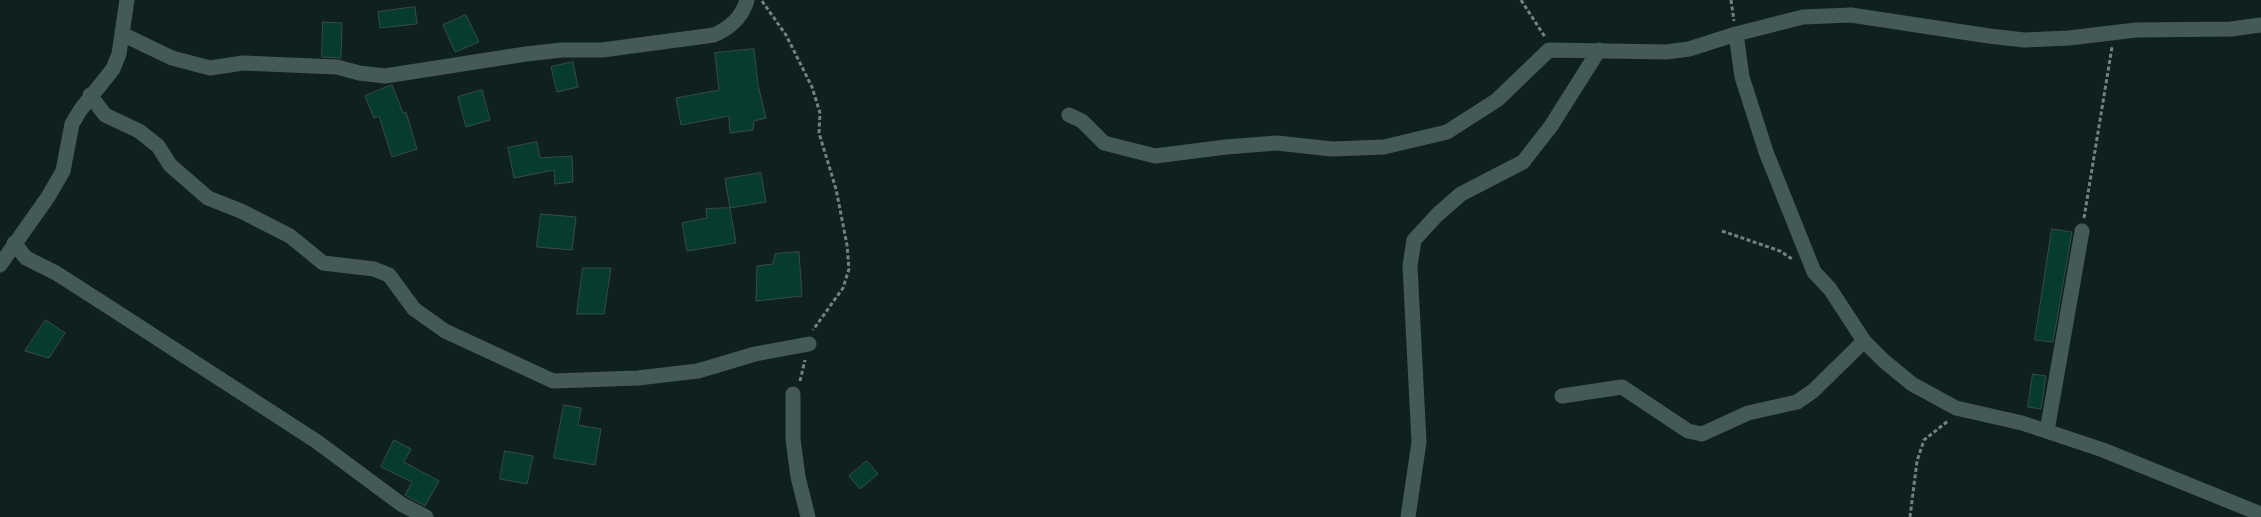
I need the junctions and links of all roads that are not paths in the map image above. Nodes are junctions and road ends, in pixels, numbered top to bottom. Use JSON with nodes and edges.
{"nodes":[{"id":1,"x":127,"y":0,"type":"edge"},
{"id":2,"x":747,"y":0,"type":"edge"},
{"id":3,"x":2261,"y":25,"type":"edge"},
{"id":4,"x":122,"y":34,"type":"junction"},
{"id":5,"x":1736,"y":34,"type":"junction"},
{"id":6,"x":1599,"y":50,"type":"junction"},
{"id":7,"x":90,"y":96,"type":"junction"},
{"id":8,"x":1069,"y":115,"type":"dead end"},
{"id":9,"x":2082,"y":231,"type":"road end"},
{"id":10,"x":14,"y":243,"type":"junction"},
{"id":11,"x":0,"y":265,"type":"edge"},
{"id":12,"x":1864,"y":341,"type":"junction"},
{"id":13,"x":809,"y":344,"type":"road end"},
{"id":14,"x":793,"y":394,"type":"road end"},
{"id":15,"x":1562,"y":396,"type":"dead end"},
{"id":16,"x":2047,"y":431,"type":"junction"},
{"id":17,"x":2261,"y":514,"type":"edge"},
{"id":18,"x":426,"y":517,"type":"edge"},
{"id":19,"x":808,"y":517,"type":"edge"},
{"id":20,"x":1408,"y":517,"type":"edge"}],
"edges":[{"from":1,"to":4,"type":"street"},
{"from":2,"to":4,"type":"street"},
{"from":3,"to":5,"type":"street"},
{"from":4,"to":7,"type":"street"},
{"from":5,"to":6,"type":"street"},
{"from":5,"to":12,"type":"street"},
{"from":6,"to":8,"type":"street"},
{"from":6,"to":20,"type":"street"},
{"from":7,"to":10,"type":"street"},
{"from":7,"to":13,"type":"street"},
{"from":9,"to":16,"type":"street"},
{"from":10,"to":11,"type":"street"},
{"from":10,"to":18,"type":"street"},
{"from":12,"to":15,"type":"street"},
{"from":12,"to":16,"type":"street"},
{"from":14,"to":19,"type":"street"},
{"from":16,"to":17,"type":"street"}]}
